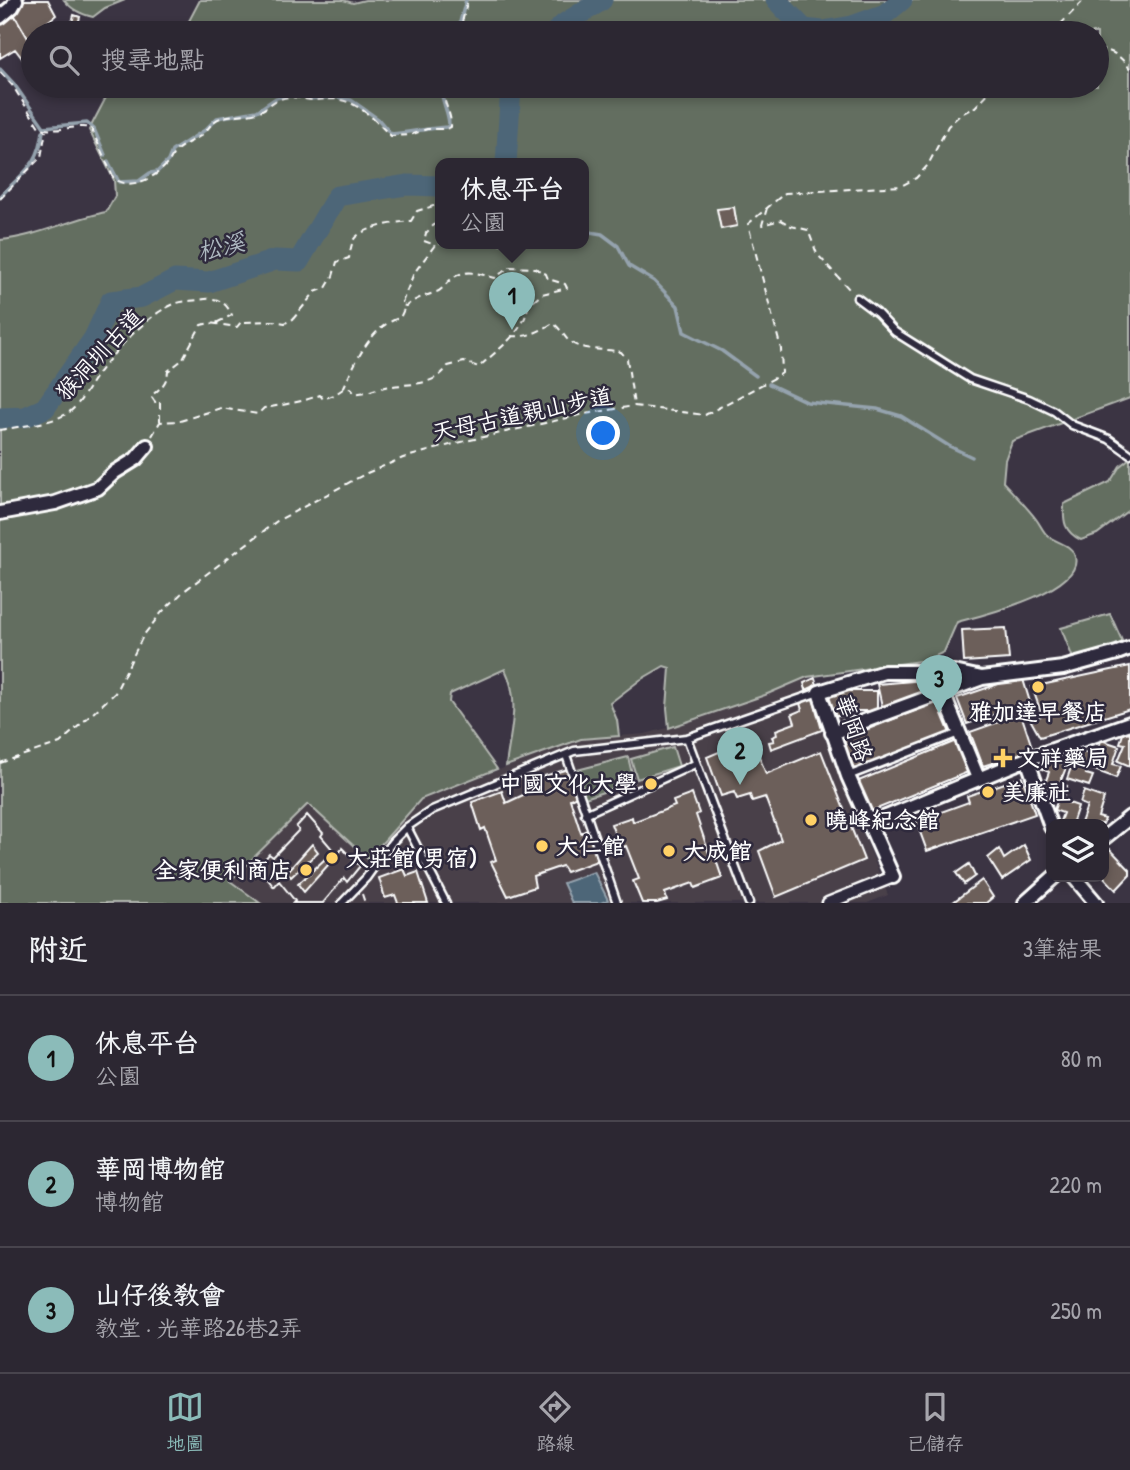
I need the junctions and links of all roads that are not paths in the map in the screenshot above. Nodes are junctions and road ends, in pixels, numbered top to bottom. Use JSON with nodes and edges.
{"nodes":[{"id":1,"x":16,"y":0,"type":"edge"},
{"id":2,"x":0,"y":17,"type":"edge"},
{"id":3,"x":857,"y":298,"type":"road end"},
{"id":4,"x":147,"y":446,"type":"road end"},
{"id":5,"x":1130,"y":454,"type":"edge"},
{"id":6,"x":0,"y":513,"type":"edge"},
{"id":7,"x":1130,"y":648,"type":"edge"},
{"id":8,"x":982,"y":678,"type":"junction"},
{"id":9,"x":819,"y":692,"type":"junction"},
{"id":10,"x":943,"y":693,"type":"junction"},
{"id":11,"x":1130,"y":723,"type":"edge"},
{"id":12,"x":832,"y":733,"type":"junction"},
{"id":13,"x":958,"y":733,"type":"junction"},
{"id":14,"x":687,"y":738,"type":"junction"},
{"id":15,"x":566,"y":755,"type":"junction"},
{"id":16,"x":1027,"y":759,"type":"junction"},
{"id":17,"x":695,"y":764,"type":"junction"},
{"id":18,"x":848,"y":776,"type":"junction"},
{"id":19,"x":978,"y":778,"type":"junction"},
{"id":20,"x":585,"y":814,"type":"junction"},
{"id":21,"x":1130,"y":817,"type":"edge"},
{"id":22,"x":1048,"y":819,"type":"edge"},
{"id":23,"x":869,"y":824,"type":"junction"},
{"id":24,"x":407,"y":827,"type":"junction"},
{"id":25,"x":1109,"y":834,"type":"edge"},
{"id":26,"x":893,"y":877,"type":"joint"},
{"id":27,"x":1049,"y":882,"type":"edge"},
{"id":28,"x":1078,"y":882,"type":"edge"},
{"id":29,"x":342,"y":903,"type":"edge"},
{"id":30,"x":446,"y":903,"type":"edge"},
{"id":31,"x":617,"y":903,"type":"edge"},
{"id":32,"x":749,"y":903,"type":"edge"},
{"id":33,"x":828,"y":903,"type":"edge"},
{"id":34,"x":1026,"y":903,"type":"edge"},
{"id":35,"x":1096,"y":903,"type":"edge"}],
"edges":[{"from":1,"to":2,"type":"street"},
{"from":3,"to":5,"type":"lane"},
{"from":4,"to":6,"type":"street"},
{"from":7,"to":8,"type":"street","name":"華岡路"},
{"from":8,"to":9,"type":"street","name":"華岡路"},
{"from":8,"to":10,"type":"street"},
{"from":9,"to":12,"type":"street","name":"華岡路"},
{"from":9,"to":14,"type":"lane"},
{"from":10,"to":12,"type":"street"},
{"from":10,"to":13,"type":"street"},
{"from":11,"to":16,"type":"street"},
{"from":12,"to":18,"type":"street","name":"華岡路"},
{"from":13,"to":18,"type":"lane"},
{"from":13,"to":19,"type":"street"},
{"from":14,"to":15,"type":"lane"},
{"from":14,"to":17,"type":"lane"},
{"from":15,"to":20,"type":"lane"},
{"from":15,"to":24,"type":"lane"},
{"from":16,"to":19,"type":"street"},
{"from":16,"to":22,"type":"street"},
{"from":17,"to":20,"type":"lane"},
{"from":17,"to":32,"type":"lane"},
{"from":18,"to":23,"type":"street","name":"華岡路"},
{"from":19,"to":23,"type":"street"},
{"from":20,"to":31,"type":"lane"},
{"from":21,"to":25,"type":"street"},
{"from":23,"to":26,"type":"street","name":"華岡路"},
{"from":24,"to":29,"type":"lane"},
{"from":24,"to":30,"type":"lane"},
{"from":26,"to":33,"type":"street"},
{"from":27,"to":34,"type":"street"},
{"from":28,"to":35,"type":"street"}]}
